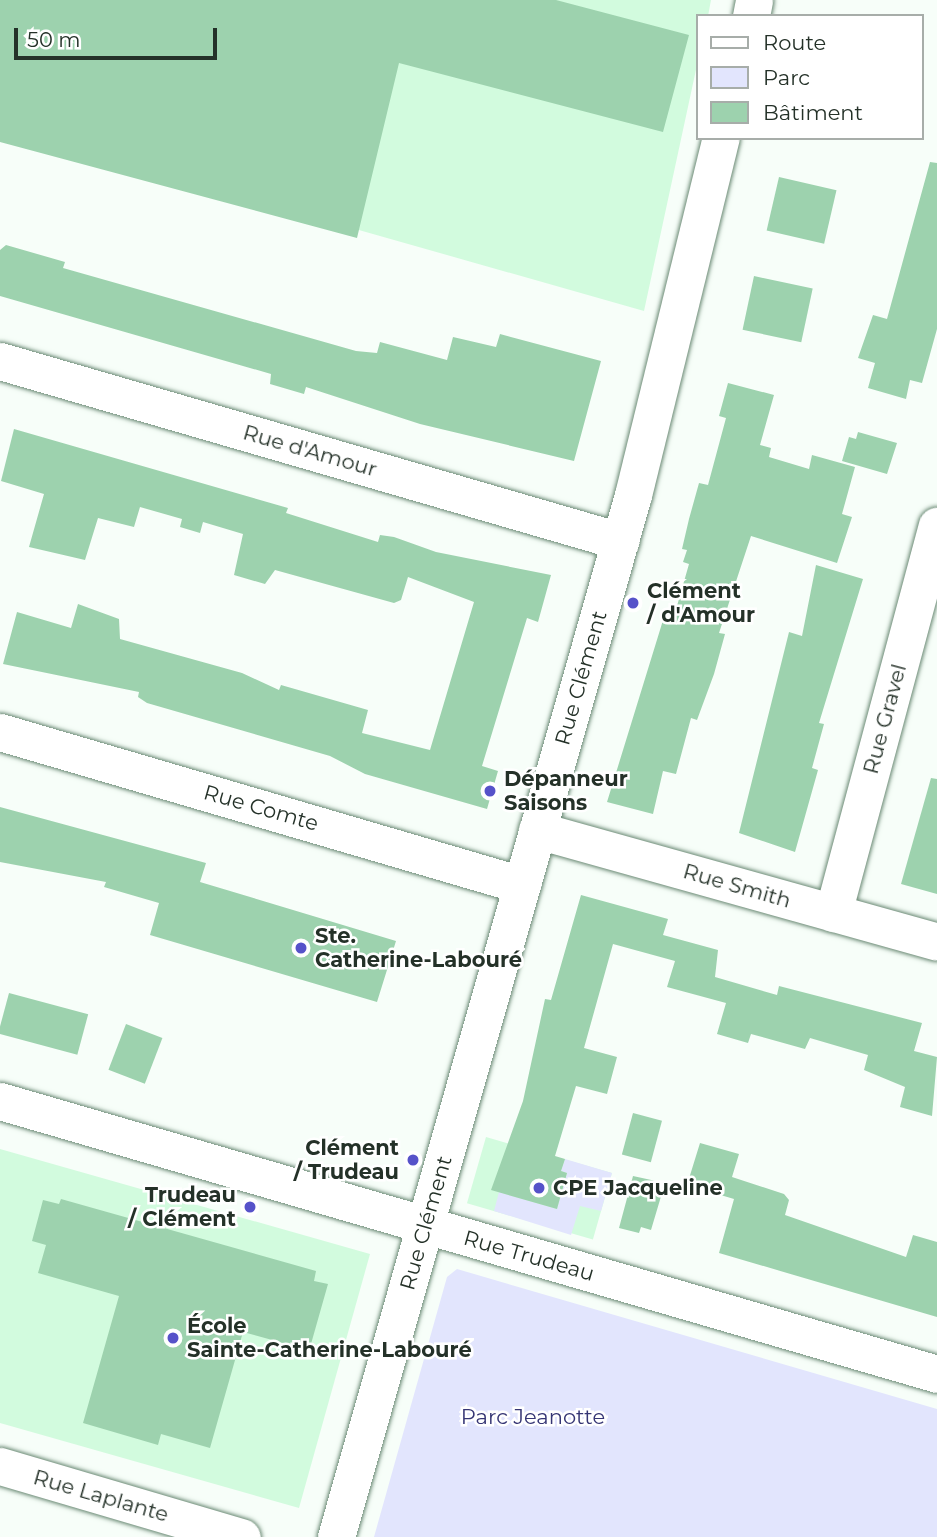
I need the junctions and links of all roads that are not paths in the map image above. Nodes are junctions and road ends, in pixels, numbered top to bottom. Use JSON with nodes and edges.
{"nodes":[{"id":1,"x":720,"y":140,"type":"edge"},
{"id":2,"x":0,"y":361,"type":"edge"},
{"id":3,"x":937,"y":526,"type":"edge"},
{"id":4,"x":620,"y":541,"type":"junction"},
{"id":5,"x":0,"y":732,"type":"edge"},
{"id":6,"x":537,"y":830,"type":"junction"},
{"id":7,"x":522,"y":885,"type":"junction"},
{"id":8,"x":833,"y":913,"type":"junction"},
{"id":9,"x":937,"y":942,"type":"edge"},
{"id":10,"x":0,"y":1101,"type":"edge"},
{"id":11,"x":425,"y":1225,"type":"junction"},
{"id":12,"x":937,"y":1374,"type":"edge"},
{"id":13,"x":0,"y":1466,"type":"edge"},
{"id":14,"x":242,"y":1537,"type":"edge"},
{"id":15,"x":336,"y":1537,"type":"edge"}],
"edges":[{"from":1,"to":4,"type":"street","name":"Rue Clément"},
{"from":2,"to":4,"type":"street","name":"Rue d'Amour"},
{"from":3,"to":8,"type":"street","name":"Rue Gravel"},
{"from":4,"to":6,"type":"street","name":"Rue Clément"},
{"from":5,"to":7,"type":"street","name":"Rue Comte"},
{"from":6,"to":7,"type":"street","name":"Rue Clément"},
{"from":6,"to":8,"type":"street","name":"Rue Smith"},
{"from":7,"to":11,"type":"street","name":"Rue Clément"},
{"from":8,"to":9,"type":"street","name":"Rue Smith"},
{"from":10,"to":11,"type":"street","name":"Rue Trudeau"},
{"from":11,"to":12,"type":"street","name":"Rue Trudeau"},
{"from":11,"to":15,"type":"street","name":"Rue Clément"},
{"from":13,"to":14,"type":"street","name":"Rue Laplante"}]}
